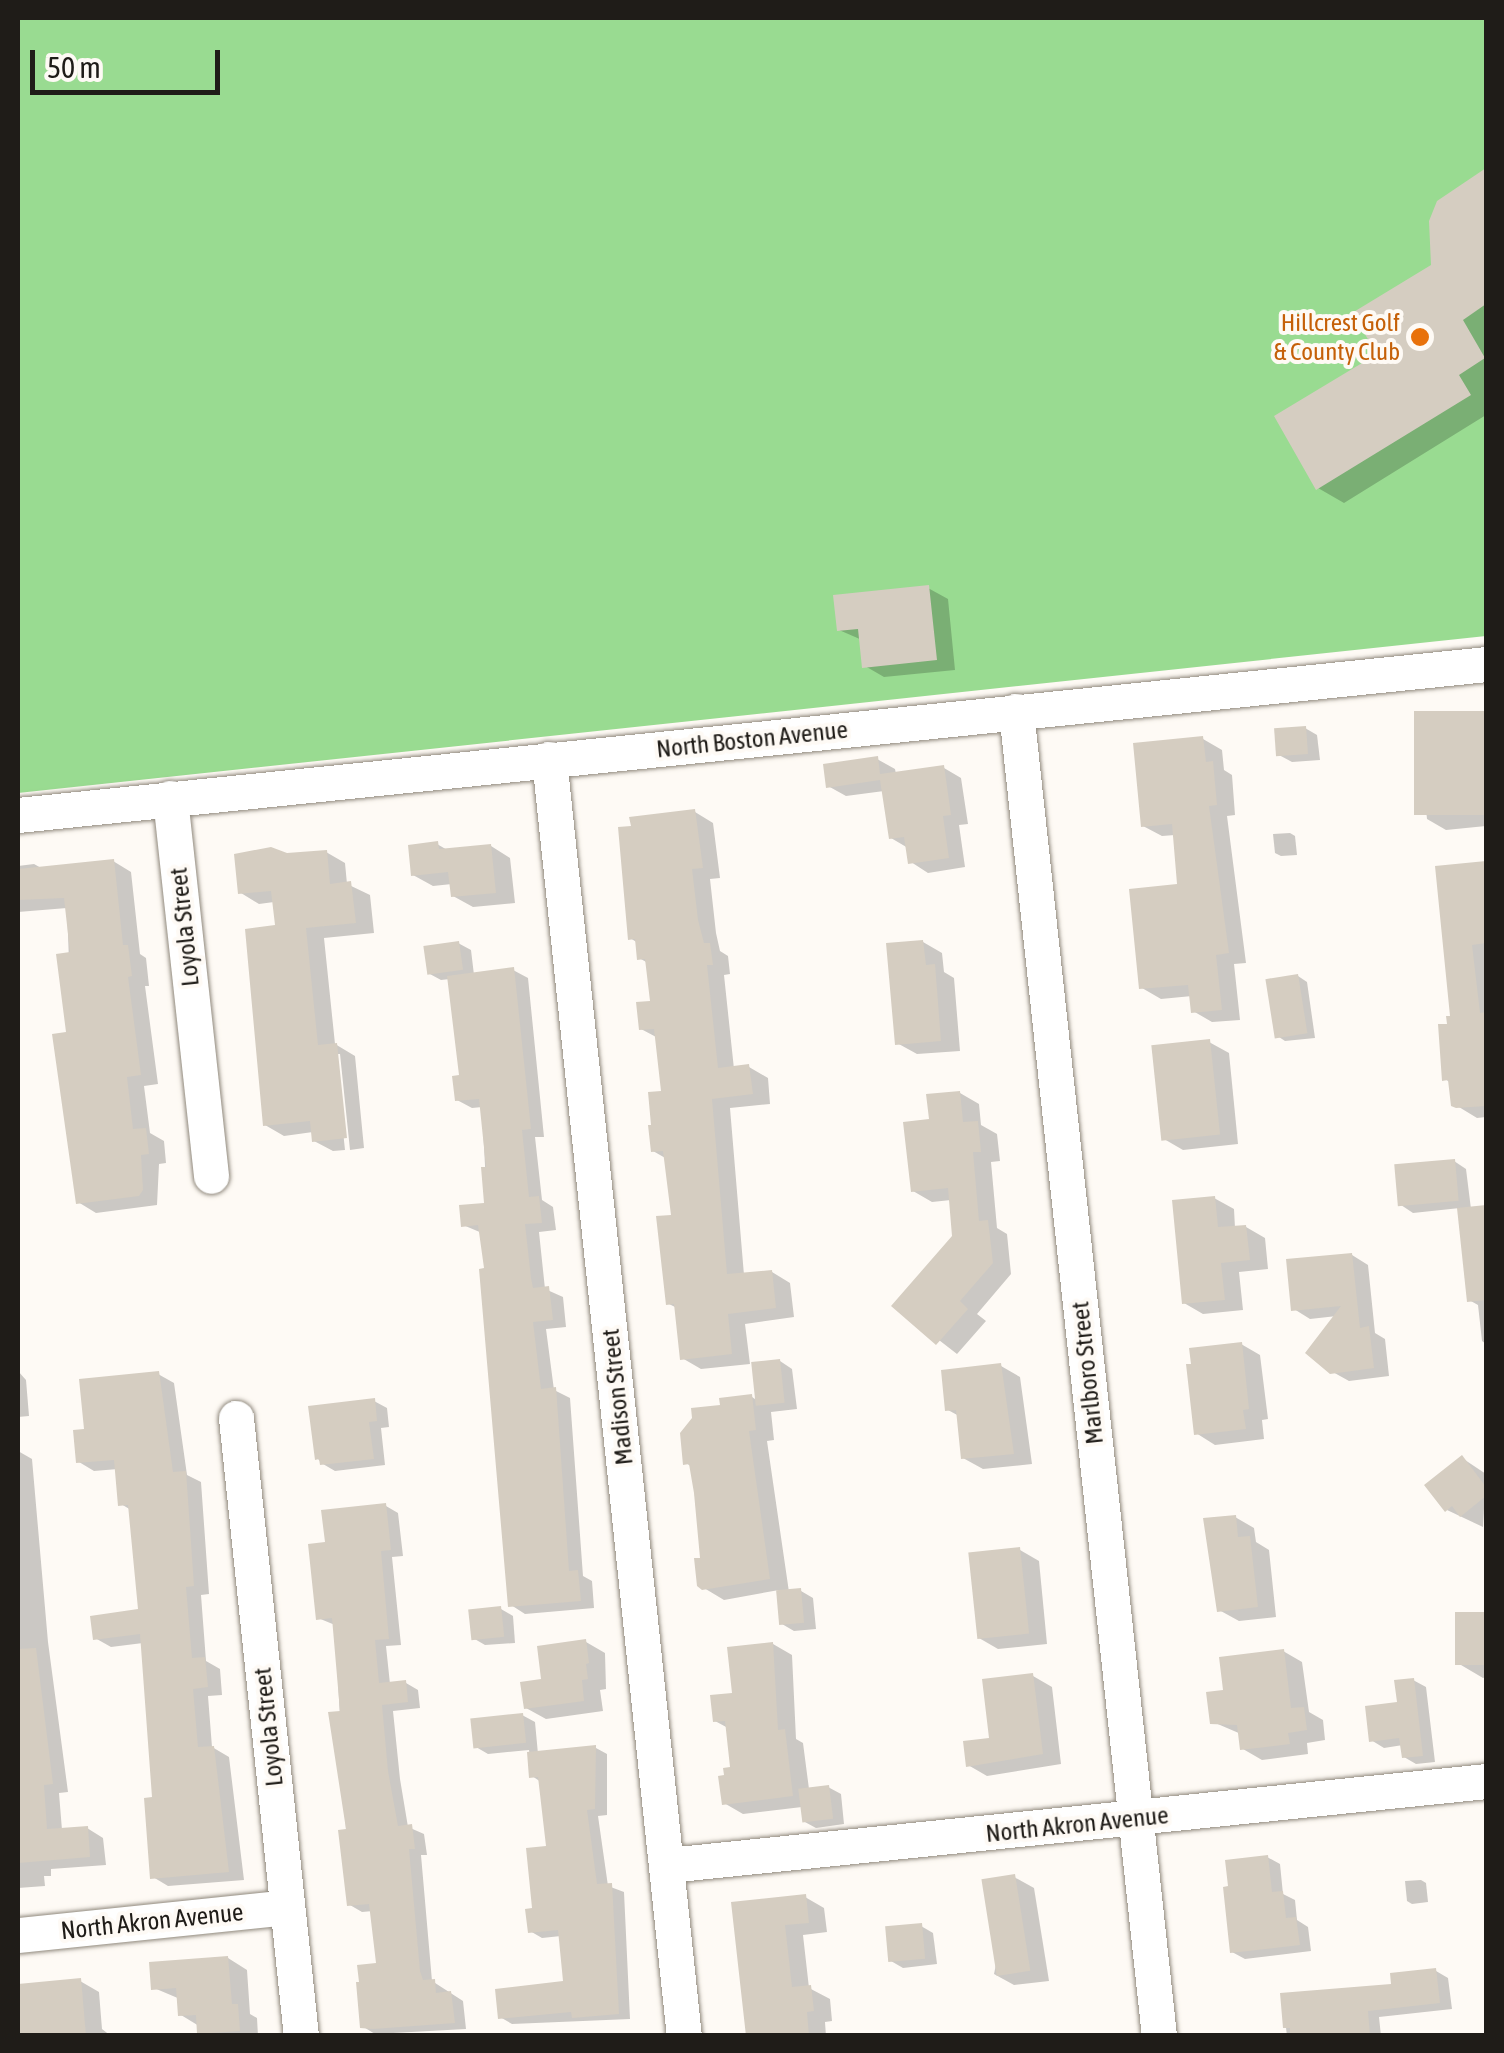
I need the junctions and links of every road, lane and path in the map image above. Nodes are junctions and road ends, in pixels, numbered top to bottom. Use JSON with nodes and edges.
{"nodes":[{"id":1,"x":1486,"y":664,"type":"edge"},
{"id":2,"x":1016,"y":711,"type":"junction"},
{"id":3,"x":548,"y":759,"type":"junction"},
{"id":4,"x":170,"y":798,"type":"junction"},
{"id":5,"x":18,"y":814,"type":"edge"},
{"id":6,"x":211,"y":1176,"type":"dead end"},
{"id":7,"x":236,"y":1418,"type":"dead end"},
{"id":8,"x":1486,"y":1781,"type":"edge"},
{"id":9,"x":1134,"y":1818,"type":"junction"},
{"id":10,"x":668,"y":1865,"type":"junction"},
{"id":11,"x":287,"y":1908,"type":"junction"},
{"id":12,"x":18,"y":1935,"type":"edge"},
{"id":13,"x":301,"y":2036,"type":"edge"},
{"id":14,"x":684,"y":2036,"type":"edge"},
{"id":15,"x":1159,"y":2036,"type":"edge"}],
"edges":[{"from":1,"to":2,"type":"street","name":"North Boston Avenue"},
{"from":2,"to":3,"type":"street","name":"North Boston Avenue"},
{"from":2,"to":9,"type":"street","name":"Marlboro Street"},
{"from":3,"to":4,"type":"street","name":"North Boston Avenue"},
{"from":3,"to":10,"type":"street","name":"Madison Street"},
{"from":4,"to":5,"type":"street","name":"North Boston Avenue"},
{"from":4,"to":6,"type":"street","name":"Loyola Street"},
{"from":7,"to":11,"type":"street","name":"Loyola Street"},
{"from":8,"to":9,"type":"street","name":"North Akron Avenue"},
{"from":9,"to":10,"type":"street","name":"North Akron Avenue"},
{"from":9,"to":15,"type":"street","name":"Marlboro Street"},
{"from":10,"to":14,"type":"street","name":"Madison Street"},
{"from":11,"to":12,"type":"street","name":"North Akron Avenue"},
{"from":11,"to":13,"type":"street","name":"Loyola Street"}]}
